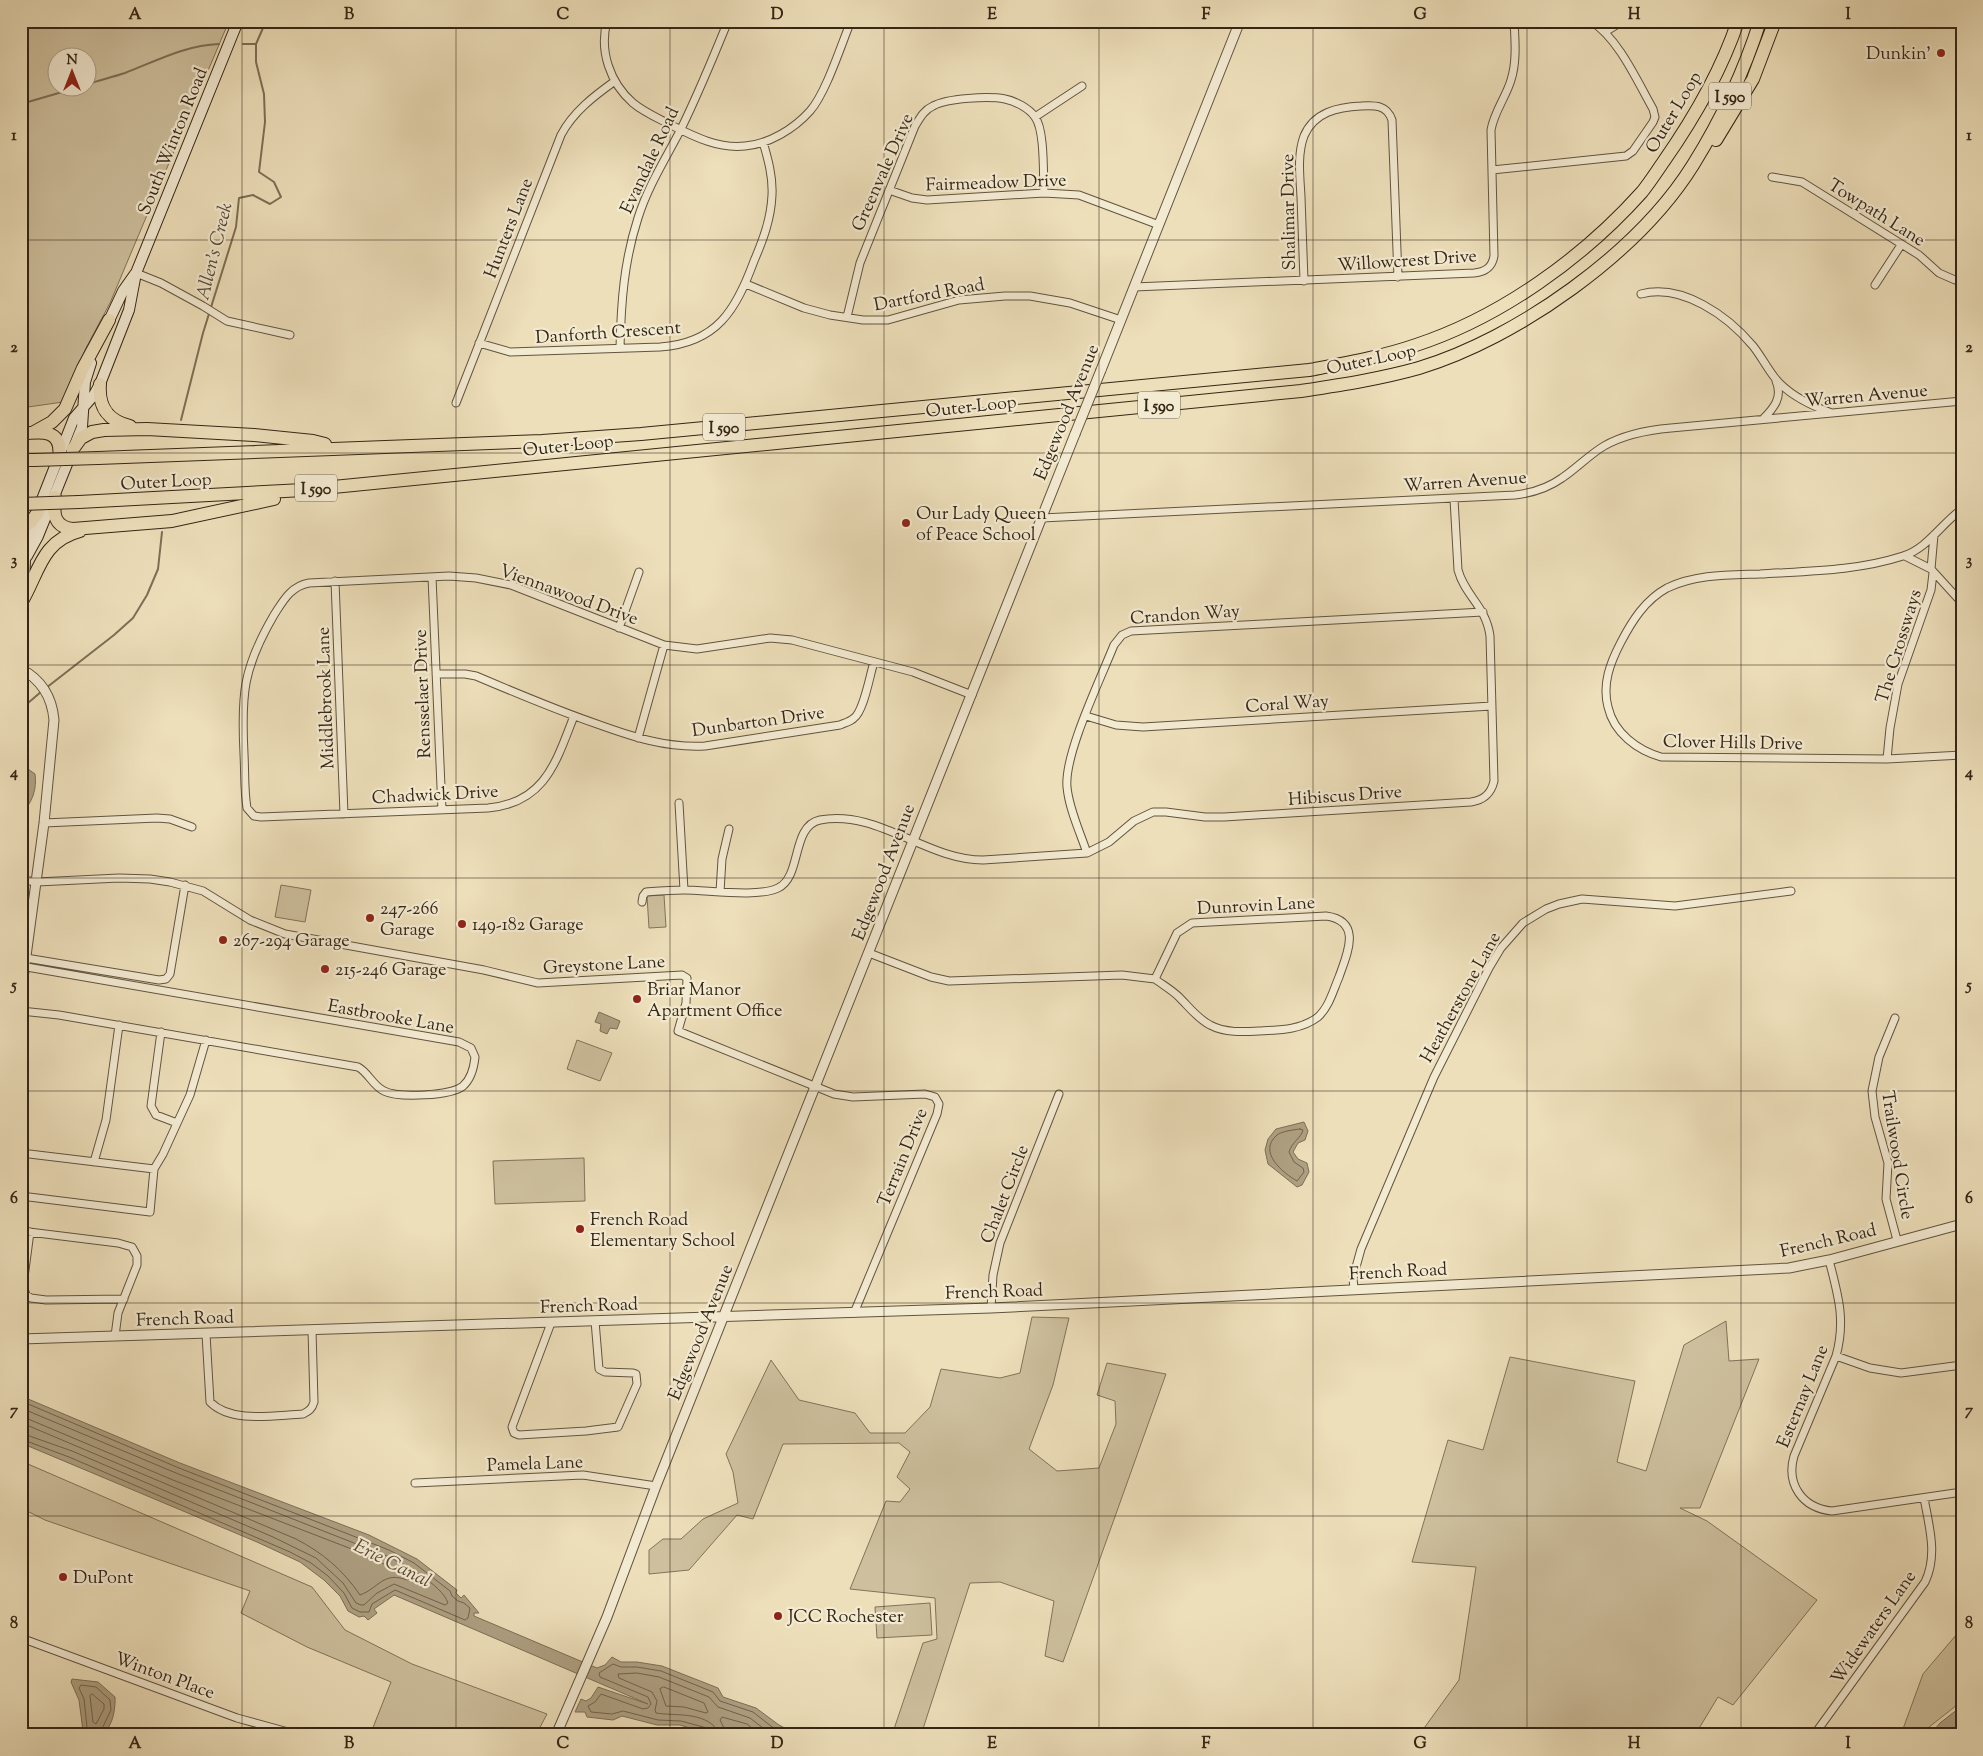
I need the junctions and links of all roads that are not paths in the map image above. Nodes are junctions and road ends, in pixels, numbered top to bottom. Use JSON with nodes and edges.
{"nodes":[{"id":1,"x":238,"y":21,"type":"edge"},
{"id":2,"x":607,"y":21,"type":"edge"},
{"id":3,"x":728,"y":21,"type":"edge"},
{"id":4,"x":851,"y":21,"type":"edge"},
{"id":5,"x":1240,"y":21,"type":"edge"},
{"id":6,"x":1514,"y":21,"type":"edge"},
{"id":7,"x":1591,"y":21,"type":"edge"},
{"id":8,"x":1623,"y":21,"type":"edge"},
{"id":9,"x":1728,"y":21,"type":"edge"},
{"id":10,"x":1738,"y":21,"type":"edge"},
{"id":11,"x":1760,"y":21,"type":"edge"},
{"id":12,"x":1775,"y":21,"type":"edge"},
{"id":13,"x":1605,"y":32,"type":"junction"},
{"id":14,"x":615,"y":81,"type":"junction"},
{"id":15,"x":1082,"y":86,"type":"dead end"},
{"id":16,"x":1707,"y":93,"type":"junction"},
{"id":17,"x":1036,"y":117,"type":"junction"},
{"id":18,"x":680,"y":130,"type":"junction"},
{"id":19,"x":763,"y":142,"type":"junction"},
{"id":20,"x":1693,"y":166,"type":"junction"},
{"id":21,"x":1492,"y":170,"type":"junction"},
{"id":22,"x":1772,"y":177,"type":"dead end"},
{"id":23,"x":889,"y":190,"type":"junction"},
{"id":24,"x":1044,"y":193,"type":"junction"},
{"id":25,"x":1159,"y":225,"type":"junction"},
{"id":26,"x":1901,"y":245,"type":"junction"},
{"id":27,"x":136,"y":273,"type":"junction"},
{"id":28,"x":1398,"y":277,"type":"junction"},
{"id":29,"x":1304,"y":281,"type":"junction"},
{"id":30,"x":1962,"y":282,"type":"edge"},
{"id":31,"x":746,"y":284,"type":"junction"},
{"id":32,"x":1875,"y":285,"type":"dead end"},
{"id":33,"x":1134,"y":287,"type":"junction"},
{"id":34,"x":1641,"y":294,"type":"dead end"},
{"id":35,"x":847,"y":317,"type":"junction"},
{"id":36,"x":109,"y":320,"type":"junction"},
{"id":37,"x":1121,"y":320,"type":"junction"},
{"id":38,"x":290,"y":335,"type":"dead end"},
{"id":39,"x":479,"y":344,"type":"junction"},
{"id":40,"x":620,"y":348,"type":"junction"},
{"id":41,"x":1775,"y":378,"type":"junction"},
{"id":42,"x":100,"y":384,"type":"junction"},
{"id":43,"x":1962,"y":401,"type":"edge"},
{"id":44,"x":456,"y":403,"type":"dead end"},
{"id":45,"x":85,"y":405,"type":"junction"},
{"id":46,"x":1832,"y":413,"type":"junction"},
{"id":47,"x":1762,"y":419,"type":"junction"},
{"id":48,"x":147,"y":429,"type":"junction"},
{"id":49,"x":28,"y":433,"type":"edge"},
{"id":50,"x":340,"y":448,"type":"junction"},
{"id":51,"x":73,"y":449,"type":"junction"},
{"id":52,"x":60,"y":457,"type":"junction"},
{"id":53,"x":28,"y":460,"type":"edge"},
{"id":54,"x":303,"y":490,"type":"junction"},
{"id":55,"x":55,"y":498,"type":"junction"},
{"id":56,"x":1454,"y":499,"type":"junction"},
{"id":57,"x":21,"y":504,"type":"edge"},
{"id":58,"x":1962,"y":509,"type":"edge"},
{"id":59,"x":38,"y":512,"type":"junction"},
{"id":60,"x":1042,"y":518,"type":"junction"},
{"id":61,"x":21,"y":528,"type":"edge"},
{"id":62,"x":95,"y":528,"type":"junction"},
{"id":63,"x":1934,"y":536,"type":"junction"},
{"id":64,"x":1904,"y":556,"type":"junction"},
{"id":65,"x":23,"y":560,"type":"edge"},
{"id":66,"x":1932,"y":571,"type":"junction"},
{"id":67,"x":639,"y":572,"type":"dead end"},
{"id":68,"x":432,"y":577,"type":"junction"},
{"id":69,"x":334,"y":581,"type":"junction"},
{"id":70,"x":21,"y":591,"type":"edge"},
{"id":71,"x":21,"y":603,"type":"edge"},
{"id":72,"x":1962,"y":603,"type":"edge"},
{"id":73,"x":1483,"y":612,"type":"junction"},
{"id":74,"x":619,"y":628,"type":"junction"},
{"id":75,"x":664,"y":645,"type":"junction"},
{"id":76,"x":874,"y":662,"type":"junction"},
{"id":77,"x":21,"y":669,"type":"edge"},
{"id":78,"x":436,"y":674,"type":"junction"},
{"id":79,"x":972,"y":695,"type":"junction"},
{"id":80,"x":1492,"y":706,"type":"junction"},
{"id":81,"x":574,"y":716,"type":"junction"},
{"id":82,"x":1086,"y":716,"type":"junction"},
{"id":83,"x":638,"y":738,"type":"junction"},
{"id":84,"x":1962,"y":755,"type":"edge"},
{"id":85,"x":1887,"y":758,"type":"junction"},
{"id":86,"x":679,"y":803,"type":"dead end"},
{"id":87,"x":442,"y":810,"type":"junction"},
{"id":88,"x":250,"y":812,"type":"joint"},
{"id":89,"x":344,"y":814,"type":"junction"},
{"id":90,"x":44,"y":823,"type":"junction"},
{"id":91,"x":192,"y":827,"type":"dead end"},
{"id":92,"x":729,"y":829,"type":"dead end"},
{"id":93,"x":913,"y":840,"type":"junction"},
{"id":94,"x":1087,"y":853,"type":"junction"},
{"id":95,"x":21,"y":855,"type":"edge"},
{"id":96,"x":22,"y":880,"type":"edge"},
{"id":97,"x":37,"y":882,"type":"junction"},
{"id":98,"x":21,"y":884,"type":"edge"},
{"id":99,"x":185,"y":885,"type":"junction"},
{"id":100,"x":684,"y":890,"type":"junction"},
{"id":101,"x":1792,"y":891,"type":"dead end"},
{"id":102,"x":720,"y":892,"type":"junction"},
{"id":103,"x":642,"y":902,"type":"dead end"},
{"id":104,"x":869,"y":953,"type":"junction"},
{"id":105,"x":24,"y":964,"type":"edge"},
{"id":106,"x":1155,"y":979,"type":"junction"},
{"id":107,"x":21,"y":993,"type":"edge"},
{"id":108,"x":21,"y":1011,"type":"edge"},
{"id":109,"x":1895,"y":1018,"type":"dead end"},
{"id":110,"x":119,"y":1025,"type":"junction"},
{"id":111,"x":161,"y":1032,"type":"junction"},
{"id":112,"x":206,"y":1040,"type":"junction"},
{"id":113,"x":815,"y":1086,"type":"junction"},
{"id":114,"x":1059,"y":1094,"type":"dead end"},
{"id":115,"x":177,"y":1122,"type":"junction"},
{"id":116,"x":21,"y":1153,"type":"edge"},
{"id":117,"x":94,"y":1162,"type":"junction"},
{"id":118,"x":154,"y":1169,"type":"junction"},
{"id":119,"x":21,"y":1196,"type":"edge"},
{"id":120,"x":1962,"y":1224,"type":"edge"},
{"id":121,"x":21,"y":1231,"type":"edge"},
{"id":122,"x":30,"y":1232,"type":"junction"},
{"id":123,"x":1897,"y":1240,"type":"junction"},
{"id":124,"x":1828,"y":1260,"type":"junction"},
{"id":125,"x":1354,"y":1290,"type":"junction"},
{"id":126,"x":124,"y":1299,"type":"junction"},
{"id":127,"x":992,"y":1308,"type":"junction"},
{"id":128,"x":854,"y":1313,"type":"junction"},
{"id":129,"x":724,"y":1317,"type":"junction"},
{"id":130,"x":595,"y":1322,"type":"junction"},
{"id":131,"x":552,"y":1323,"type":"junction"},
{"id":132,"x":312,"y":1330,"type":"junction"},
{"id":133,"x":206,"y":1334,"type":"junction"},
{"id":134,"x":115,"y":1336,"type":"junction"},
{"id":135,"x":21,"y":1339,"type":"edge"},
{"id":136,"x":1836,"y":1356,"type":"junction"},
{"id":137,"x":1962,"y":1365,"type":"edge"},
{"id":138,"x":415,"y":1483,"type":"dead end"},
{"id":139,"x":656,"y":1486,"type":"junction"},
{"id":140,"x":1962,"y":1492,"type":"edge"},
{"id":141,"x":1924,"y":1498,"type":"junction"},
{"id":142,"x":21,"y":1638,"type":"edge"},
{"id":143,"x":299,"y":1735,"type":"edge"},
{"id":144,"x":556,"y":1735,"type":"edge"},
{"id":145,"x":1814,"y":1735,"type":"edge"}],
"edges":[{"from":1,"to":27,"type":"main road","name":"South Winton Road"},
{"from":2,"to":14,"type":"street"},
{"from":3,"to":18,"type":"street","name":"Evandale Road"},
{"from":4,"to":19,"type":"street"},
{"from":5,"to":25,"type":"street","name":"Edgewood Avenue"},
{"from":6,"to":21,"type":"street","name":"Willowcrest Drive"},
{"from":7,"to":13,"type":"street"},
{"from":8,"to":13,"type":"street"},
{"from":9,"to":16,"type":"highway"},
{"from":10,"to":16,"type":"highway","name":"Outer Loop","number":"I 590"},
{"from":11,"to":20,"type":"highway","name":"Outer Loop","number":"I 590"},
{"from":12,"to":20,"type":"highway"},
{"from":13,"to":21,"type":"street"},
{"from":14,"to":18,"type":"street"},
{"from":14,"to":39,"type":"street","name":"Hunters Lane"},
{"from":15,"to":17,"type":"street"},
{"from":16,"to":50,"type":"highway","name":"Outer Loop","number":"I 590"},
{"from":17,"to":23,"type":"street","name":"Greenvale Drive"},
{"from":17,"to":24,"type":"street"},
{"from":18,"to":19,"type":"street"},
{"from":18,"to":40,"type":"street","name":"Evandale Road"},
{"from":19,"to":31,"type":"street","name":"Danforth Crescent"},
{"from":20,"to":54,"type":"highway","name":"Outer Loop","number":"I 590"},
{"from":21,"to":28,"type":"street","name":"Willowcrest Drive"},
{"from":22,"to":26,"type":"street","name":"Towpath Lane"},
{"from":23,"to":24,"type":"street","name":"Fairmeadow Drive"},
{"from":23,"to":35,"type":"street","name":"Greenvale Drive"},
{"from":24,"to":25,"type":"street","name":"Fairmeadow Drive"},
{"from":25,"to":33,"type":"street","name":"Edgewood Avenue"},
{"from":26,"to":30,"type":"street","name":"Towpath Lane"},
{"from":26,"to":32,"type":"street"},
{"from":27,"to":36,"type":"main road","name":"South Winton Road"},
{"from":27,"to":38,"type":"street"},
{"from":27,"to":42,"type":"main road","name":"South Winton Road"},
{"from":28,"to":29,"type":"street","name":"Willowcrest Drive"},
{"from":28,"to":29,"type":"street","name":"Shalimar Drive"},
{"from":29,"to":33,"type":"street","name":"Willowcrest Drive"},
{"from":31,"to":35,"type":"street","name":"Dartford Road"},
{"from":31,"to":40,"type":"street","name":"Danforth Crescent"},
{"from":33,"to":37,"type":"street","name":"Edgewood Avenue"},
{"from":34,"to":41,"type":"street"},
{"from":35,"to":37,"type":"street","name":"Dartford Road"},
{"from":36,"to":45,"type":"main road","name":"South Winton Road"},
{"from":36,"to":49,"type":"highway"},
{"from":37,"to":60,"type":"street","name":"Edgewood Avenue","bridge":true},
{"from":39,"to":40,"type":"street","name":"Danforth Crescent"},
{"from":39,"to":44,"type":"street","name":"Hunters Lane"},
{"from":41,"to":46,"type":"street"},
{"from":41,"to":47,"type":"street"},
{"from":42,"to":45,"type":"main road","name":"South Winton Road"},
{"from":42,"to":48,"type":"highway"},
{"from":43,"to":46,"type":"street","name":"Warren Avenue"},
{"from":45,"to":51,"type":"main road","name":"South Winton Road"},
{"from":45,"to":52,"type":"main road","name":"South Winton Road"},
{"from":46,"to":47,"type":"street","name":"Warren Avenue"},
{"from":47,"to":56,"type":"street","name":"Warren Avenue"},
{"from":48,"to":50,"type":"highway"},
{"from":48,"to":51,"type":"highway"},
{"from":49,"to":52,"type":"highway"},
{"from":50,"to":53,"type":"highway","name":"Outer Loop","number":"I 590","bridge":true},
{"from":51,"to":55,"type":"main road","name":"South Winton Road"},
{"from":52,"to":59,"type":"main road","name":"South Winton Road"},
{"from":54,"to":57,"type":"highway","name":"Outer Loop","number":"I 590","bridge":true},
{"from":54,"to":62,"type":"highway"},
{"from":55,"to":62,"type":"highway"},
{"from":55,"to":65,"type":"main road","name":"South Winton Road"},
{"from":56,"to":60,"type":"street","name":"Warren Avenue"},
{"from":56,"to":73,"type":"street","name":"Hibiscus Drive"},
{"from":58,"to":63,"type":"street","name":"Clover Hills Drive"},
{"from":59,"to":61,"type":"highway"},
{"from":59,"to":65,"type":"main road","name":"South Winton Road"},
{"from":60,"to":79,"type":"street","name":"Edgewood Avenue"},
{"from":62,"to":71,"type":"highway"},
{"from":63,"to":64,"type":"street","name":"Clover Hills Drive"},
{"from":63,"to":66,"type":"street"},
{"from":64,"to":66,"type":"street"},
{"from":64,"to":85,"type":"street","name":"Clover Hills Drive"},
{"from":65,"to":70,"type":"main road","name":"South Winton Road"},
{"from":66,"to":72,"type":"street"},
{"from":66,"to":85,"type":"street","name":"The Crossways"},
{"from":67,"to":74,"type":"street"},
{"from":68,"to":69,"type":"street","name":"Viennawood Drive"},
{"from":68,"to":74,"type":"street","name":"Viennawood Drive"},
{"from":68,"to":78,"type":"street","name":"Rensselaer Drive"},
{"from":69,"to":88,"type":"street","name":"Viennawood Drive"},
{"from":69,"to":89,"type":"street","name":"Middlebrook Lane"},
{"from":73,"to":80,"type":"street","name":"Hibiscus Drive"},
{"from":73,"to":82,"type":"street","name":"Crandon Way"},
{"from":74,"to":75,"type":"street","name":"Viennawood Drive"},
{"from":75,"to":76,"type":"street","name":"Viennawood Drive"},
{"from":75,"to":83,"type":"street"},
{"from":76,"to":79,"type":"street","name":"Viennawood Drive"},
{"from":76,"to":83,"type":"street","name":"Dunbarton Drive"},
{"from":77,"to":90,"type":"street"},
{"from":78,"to":81,"type":"street","name":"Dunbarton Drive"},
{"from":78,"to":87,"type":"street","name":"Rensselaer Drive"},
{"from":79,"to":93,"type":"street","name":"Edgewood Avenue"},
{"from":80,"to":82,"type":"street","name":"Coral Way"},
{"from":80,"to":94,"type":"street","name":"Hibiscus Drive"},
{"from":81,"to":83,"type":"street","name":"Dunbarton Drive"},
{"from":81,"to":87,"type":"street","name":"Chadwick Drive"},
{"from":82,"to":94,"type":"street","name":"Crandon Way"},
{"from":84,"to":85,"type":"street","name":"Clover Hills Drive"},
{"from":86,"to":100,"type":"street"},
{"from":87,"to":89,"type":"street","name":"Chadwick Drive"},
{"from":88,"to":89,"type":"street","name":"Chadwick Drive"},
{"from":90,"to":91,"type":"street"},
{"from":90,"to":97,"type":"street"},
{"from":92,"to":102,"type":"street"},
{"from":93,"to":94,"type":"street","name":"Hibiscus Drive"},
{"from":93,"to":102,"type":"street","name":"Hibiscus Drive"},
{"from":93,"to":104,"type":"street","name":"Edgewood Avenue"},
{"from":95,"to":96,"type":"street"},
{"from":96,"to":97,"type":"street","name":"Greystone Lane"},
{"from":96,"to":98,"type":"street"},
{"from":97,"to":99,"type":"street","name":"Greystone Lane"},
{"from":97,"to":105,"type":"street"},
{"from":99,"to":105,"type":"street"},
{"from":99,"to":113,"type":"street","name":"Greystone Lane"},
{"from":100,"to":102,"type":"street"},
{"from":100,"to":103,"type":"street"},
{"from":101,"to":125,"type":"street","name":"Heatherstone Lane"},
{"from":104,"to":106,"type":"street","name":"Dunrovin Lane"},
{"from":104,"to":113,"type":"street","name":"Edgewood Avenue"},
{"from":105,"to":107,"type":"street"},
{"from":105,"to":112,"type":"street","name":"Eastbrooke Lane"},
{"from":106,"to":106,"type":"street","name":"Dunrovin Lane"},
{"from":108,"to":110,"type":"street","name":"Eastbrooke Lane"},
{"from":109,"to":123,"type":"street","name":"Trailwood Circle"},
{"from":110,"to":111,"type":"street","name":"Eastbrooke Lane"},
{"from":110,"to":117,"type":"street"},
{"from":111,"to":112,"type":"street","name":"Eastbrooke Lane"},
{"from":111,"to":115,"type":"street"},
{"from":112,"to":115,"type":"street"},
{"from":113,"to":128,"type":"street","name":"Terrain Drive"},
{"from":113,"to":129,"type":"street","name":"Edgewood Avenue"},
{"from":114,"to":127,"type":"street","name":"Chalet Circle"},
{"from":115,"to":118,"type":"street"},
{"from":116,"to":117,"type":"street"},
{"from":117,"to":118,"type":"street"},
{"from":118,"to":119,"type":"street"},
{"from":120,"to":123,"type":"street","name":"French Road"},
{"from":121,"to":122,"type":"street"},
{"from":122,"to":126,"type":"street"},
{"from":122,"to":126,"type":"street"},
{"from":123,"to":124,"type":"street","name":"French Road"},
{"from":124,"to":125,"type":"street","name":"French Road"},
{"from":124,"to":136,"type":"street","name":"Esternay Lane"},
{"from":125,"to":127,"type":"street","name":"French Road"},
{"from":126,"to":134,"type":"street"},
{"from":127,"to":128,"type":"street","name":"French Road"},
{"from":128,"to":129,"type":"street","name":"French Road"},
{"from":129,"to":130,"type":"street","name":"French Road"},
{"from":129,"to":139,"type":"street","name":"Edgewood Avenue"},
{"from":130,"to":131,"type":"street","name":"French Road"},
{"from":130,"to":131,"type":"street"},
{"from":131,"to":132,"type":"street","name":"French Road"},
{"from":132,"to":133,"type":"street","name":"French Road"},
{"from":132,"to":133,"type":"street"},
{"from":133,"to":134,"type":"street","name":"French Road"},
{"from":134,"to":135,"type":"street","name":"French Road"},
{"from":136,"to":137,"type":"street"},
{"from":136,"to":141,"type":"street","name":"Esternay Lane"},
{"from":138,"to":139,"type":"street","name":"Pamela Lane"},
{"from":139,"to":144,"type":"street","name":"Edgewood Avenue"},
{"from":140,"to":141,"type":"street","name":"Esternay Lane"},
{"from":141,"to":145,"type":"street","name":"Widewaters Lane"},
{"from":142,"to":143,"type":"street","name":"Winton Place"}]}
